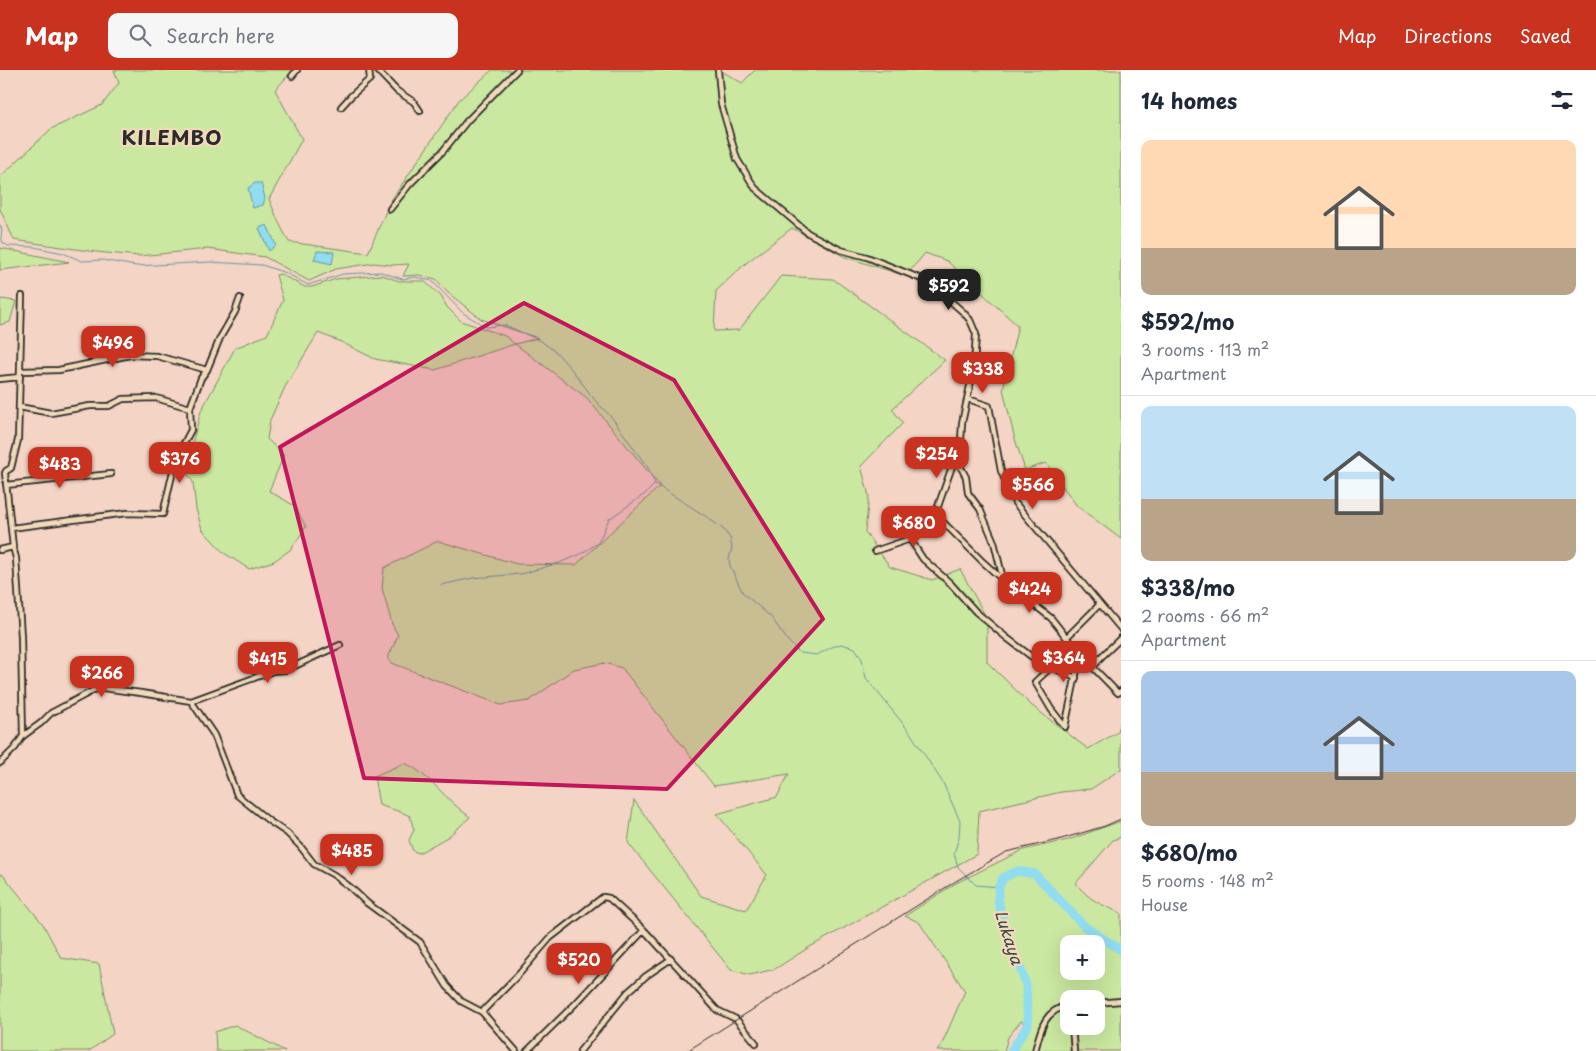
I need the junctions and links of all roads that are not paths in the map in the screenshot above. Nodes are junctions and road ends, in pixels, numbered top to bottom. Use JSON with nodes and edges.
{"nodes":[{"id":1,"x":297,"y":70,"type":"edge"},
{"id":2,"x":369,"y":70,"type":"edge"},
{"id":3,"x":377,"y":70,"type":"edge"},
{"id":4,"x":517,"y":70,"type":"edge"},
{"id":5,"x":718,"y":70,"type":"edge"},
{"id":6,"x":292,"y":76,"type":"dead end"},
{"id":7,"x":341,"y":107,"type":"dead end"},
{"id":8,"x":420,"y":112,"type":"dead end"},
{"id":9,"x":390,"y":209,"type":"dead end"},
{"id":10,"x":22,"y":296,"type":"dead end"},
{"id":11,"x":240,"y":298,"type":"dead end"},
{"id":12,"x":207,"y":370,"type":"junction"},
{"id":13,"x":20,"y":371,"type":"junction"},
{"id":14,"x":20,"y":377,"type":"junction"},
{"id":15,"x":0,"y":379,"type":"edge"},
{"id":16,"x":968,"y":399,"type":"junction"},
{"id":17,"x":19,"y":406,"type":"junction"},
{"id":18,"x":190,"y":408,"type":"junction"},
{"id":19,"x":956,"y":458,"type":"junction"},
{"id":20,"x":111,"y":474,"type":"dead end"},
{"id":21,"x":3,"y":477,"type":"edge"},
{"id":22,"x":6,"y":485,"type":"junction"},
{"id":23,"x":944,"y":522,"type":"junction"},
{"id":24,"x":11,"y":528,"type":"junction"},
{"id":25,"x":910,"y":539,"type":"junction"},
{"id":26,"x":13,"y":547,"type":"junction"},
{"id":27,"x":0,"y":550,"type":"edge"},
{"id":28,"x":875,"y":551,"type":"dead end"},
{"id":29,"x":1003,"y":580,"type":"junction"},
{"id":30,"x":1100,"y":604,"type":"junction"},
{"id":31,"x":1121,"y":629,"type":"edge"},
{"id":32,"x":1066,"y":637,"type":"junction"},
{"id":33,"x":1121,"y":638,"type":"edge"},
{"id":34,"x":340,"y":645,"type":"dead end"},
{"id":35,"x":1077,"y":651,"type":"junction"},
{"id":36,"x":1051,"y":667,"type":"junction"},
{"id":37,"x":1093,"y":668,"type":"junction"},
{"id":38,"x":1076,"y":678,"type":"junction"},
{"id":39,"x":1121,"y":691,"type":"edge"},
{"id":40,"x":191,"y":701,"type":"junction"},
{"id":41,"x":23,"y":736,"type":"junction"},
{"id":42,"x":0,"y":763,"type":"edge"},
{"id":43,"x":644,"y":930,"type":"junction"},
{"id":44,"x":671,"y":959,"type":"junction"},
{"id":45,"x":1121,"y":1001,"type":"edge"},
{"id":46,"x":1105,"y":1002,"type":"edge"},
{"id":47,"x":1060,"y":1007,"type":"edge"},
{"id":48,"x":482,"y":1012,"type":"junction"},
{"id":49,"x":1073,"y":1035,"type":"edge"},
{"id":50,"x":756,"y":1043,"type":"dead end"},
{"id":51,"x":516,"y":1051,"type":"edge"},
{"id":52,"x":527,"y":1051,"type":"edge"},
{"id":53,"x":580,"y":1051,"type":"edge"},
{"id":54,"x":1035,"y":1051,"type":"edge"},
{"id":55,"x":1074,"y":1051,"type":"edge"}],
"edges":[{"from":1,"to":6,"type":"street"},
{"from":2,"to":7,"type":"street"},
{"from":3,"to":8,"type":"street"},
{"from":4,"to":9,"type":"street"},
{"from":5,"to":16,"type":"street"},
{"from":10,"to":13,"type":"street"},
{"from":11,"to":12,"type":"street"},
{"from":12,"to":13,"type":"street"},
{"from":12,"to":18,"type":"street"},
{"from":13,"to":14,"type":"street"},
{"from":14,"to":15,"type":"street"},
{"from":14,"to":17,"type":"street"},
{"from":16,"to":19,"type":"street"},
{"from":16,"to":30,"type":"street"},
{"from":17,"to":18,"type":"street"},
{"from":17,"to":21,"type":"street"},
{"from":18,"to":24,"type":"street"},
{"from":19,"to":23,"type":"street"},
{"from":19,"to":29,"type":"street"},
{"from":20,"to":22,"type":"street"},
{"from":21,"to":22,"type":"street"},
{"from":22,"to":24,"type":"street"},
{"from":23,"to":25,"type":"street"},
{"from":23,"to":29,"type":"street"},
{"from":24,"to":26,"type":"street"},
{"from":25,"to":28,"type":"street"},
{"from":25,"to":36,"type":"street"},
{"from":26,"to":27,"type":"street"},
{"from":26,"to":41,"type":"street"},
{"from":29,"to":32,"type":"street"},
{"from":30,"to":31,"type":"street"},
{"from":30,"to":32,"type":"street"},
{"from":32,"to":35,"type":"street"},
{"from":33,"to":37,"type":"street"},
{"from":34,"to":40,"type":"street"},
{"from":35,"to":37,"type":"street"},
{"from":35,"to":38,"type":"street"},
{"from":36,"to":38,"type":"street"},
{"from":36,"to":38,"type":"street"},
{"from":37,"to":39,"type":"street"},
{"from":40,"to":41,"type":"street"},
{"from":40,"to":48,"type":"street"},
{"from":41,"to":42,"type":"street"},
{"from":43,"to":44,"type":"street"},
{"from":43,"to":48,"type":"street"},
{"from":43,"to":52,"type":"street"},
{"from":44,"to":50,"type":"street"},
{"from":44,"to":53,"type":"street"},
{"from":45,"to":46,"type":"street"},
{"from":47,"to":54,"type":"street"},
{"from":48,"to":51,"type":"street"},
{"from":49,"to":55,"type":"street"}]}
